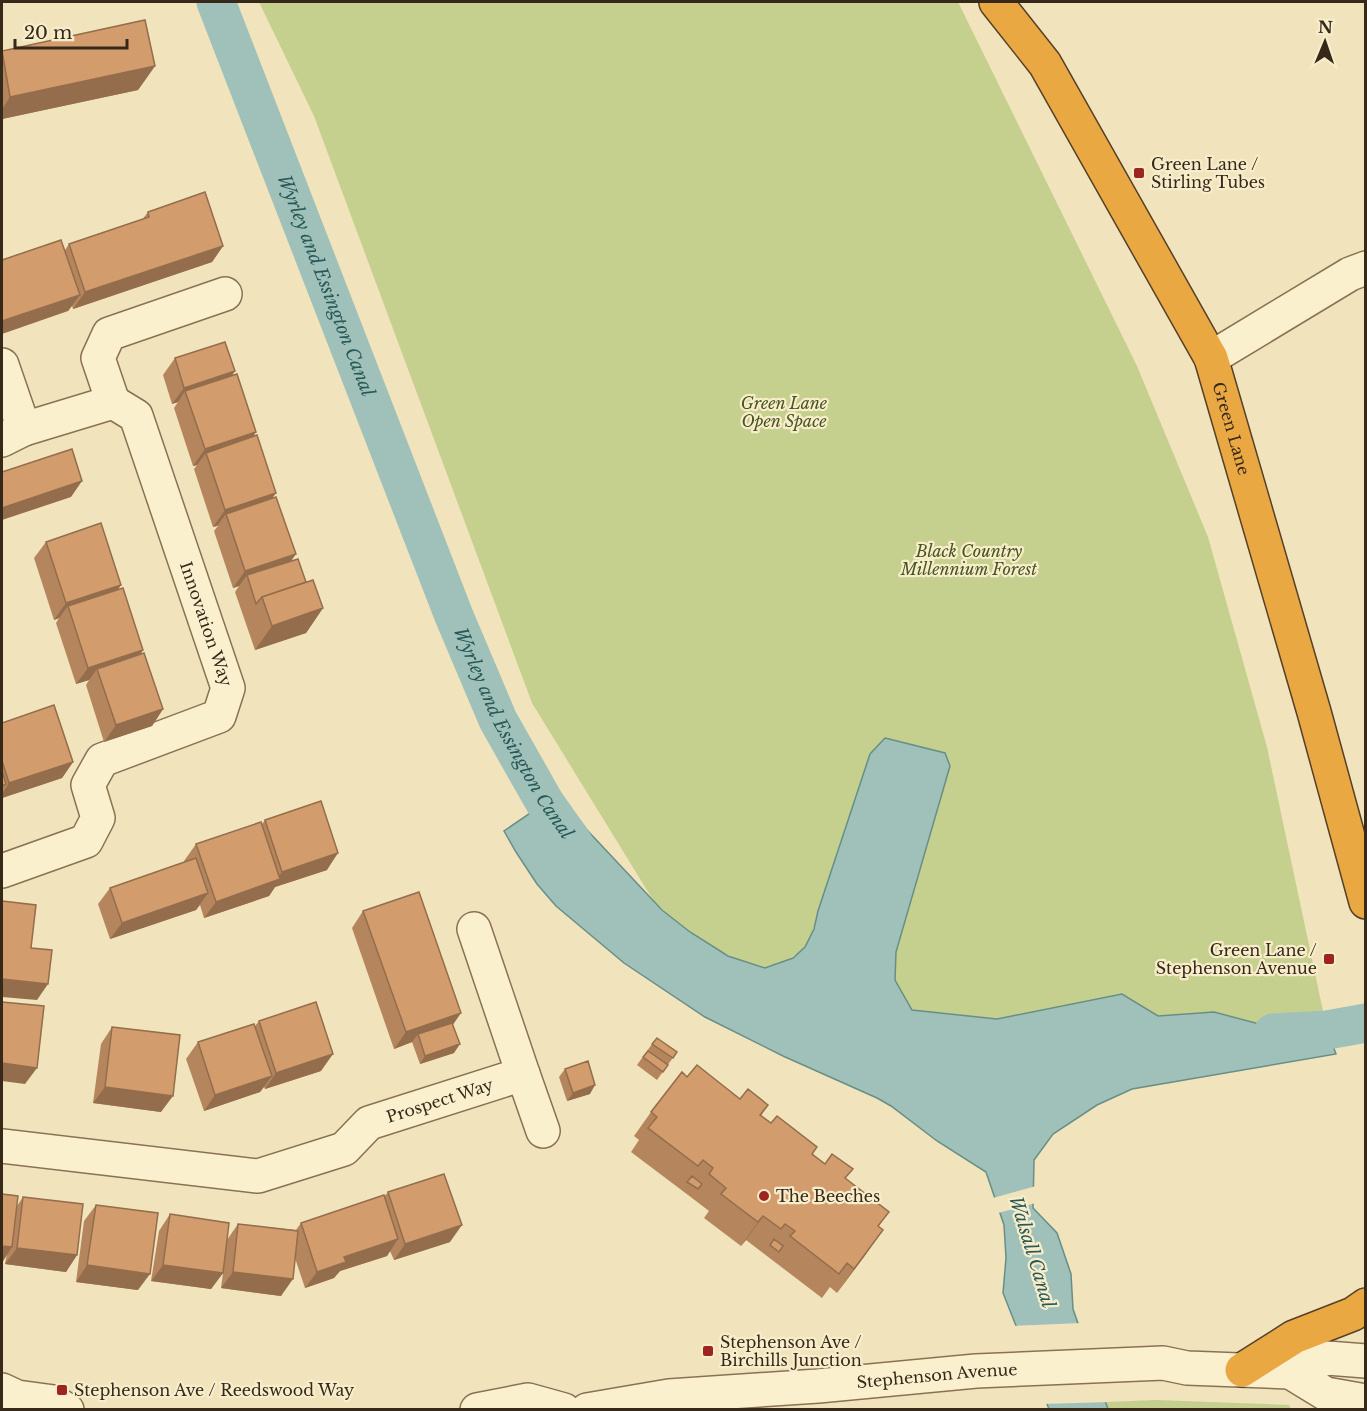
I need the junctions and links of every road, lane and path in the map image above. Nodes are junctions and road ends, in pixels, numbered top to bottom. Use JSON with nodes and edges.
{"nodes":[{"id":1,"x":996,"y":2,"type":"edge"},
{"id":2,"x":1365,"y":268,"type":"edge"},
{"id":3,"x":225,"y":294,"type":"dead end"},
{"id":4,"x":1211,"y":357,"type":"junction"},
{"id":5,"x":2,"y":365,"type":"edge"},
{"id":6,"x":113,"y":402,"type":"junction"},
{"id":7,"x":13,"y":434,"type":"edge"},
{"id":8,"x":2,"y":872,"type":"edge"},
{"id":9,"x":1365,"y":902,"type":"edge"},
{"id":10,"x":474,"y":929,"type":"dead end"},
{"id":11,"x":523,"y":1074,"type":"junction"},
{"id":12,"x":543,"y":1131,"type":"dead end"},
{"id":13,"x":2,"y":1146,"type":"edge"},
{"id":14,"x":1365,"y":1305,"type":"edge"},
{"id":15,"x":1365,"y":1361,"type":"edge"},
{"id":16,"x":1242,"y":1370,"type":"junction"},
{"id":17,"x":1290,"y":1372,"type":"junction"},
{"id":18,"x":15,"y":1399,"type":"edge"},
{"id":19,"x":1365,"y":1401,"type":"edge"},
{"id":20,"x":67,"y":1410,"type":"edge"},
{"id":21,"x":477,"y":1410,"type":"edge"},
{"id":22,"x":564,"y":1410,"type":"edge"},
{"id":23,"x":587,"y":1410,"type":"edge"}],
"edges":[{"from":1,"to":4,"type":"highway","name":"Green Lane"},
{"from":2,"to":4,"type":"street"},
{"from":3,"to":6,"type":"street"},
{"from":4,"to":9,"type":"highway","name":"Green Lane"},
{"from":5,"to":7,"type":"street"},
{"from":6,"to":7,"type":"street"},
{"from":6,"to":8,"type":"street","name":"Innovation Way"},
{"from":10,"to":11,"type":"street"},
{"from":11,"to":12,"type":"street"},
{"from":11,"to":13,"type":"street","name":"Prospect Way"},
{"from":14,"to":16,"type":"highway"},
{"from":15,"to":17,"type":"street","name":"Stephenson Avenue"},
{"from":16,"to":17,"type":"street","name":"Stephenson Avenue"},
{"from":16,"to":23,"type":"street","name":"Stephenson Avenue"},
{"from":17,"to":19,"type":"street","name":"Stephenson Avenue"},
{"from":18,"to":20,"type":"street"},
{"from":21,"to":22,"type":"street"}]}
